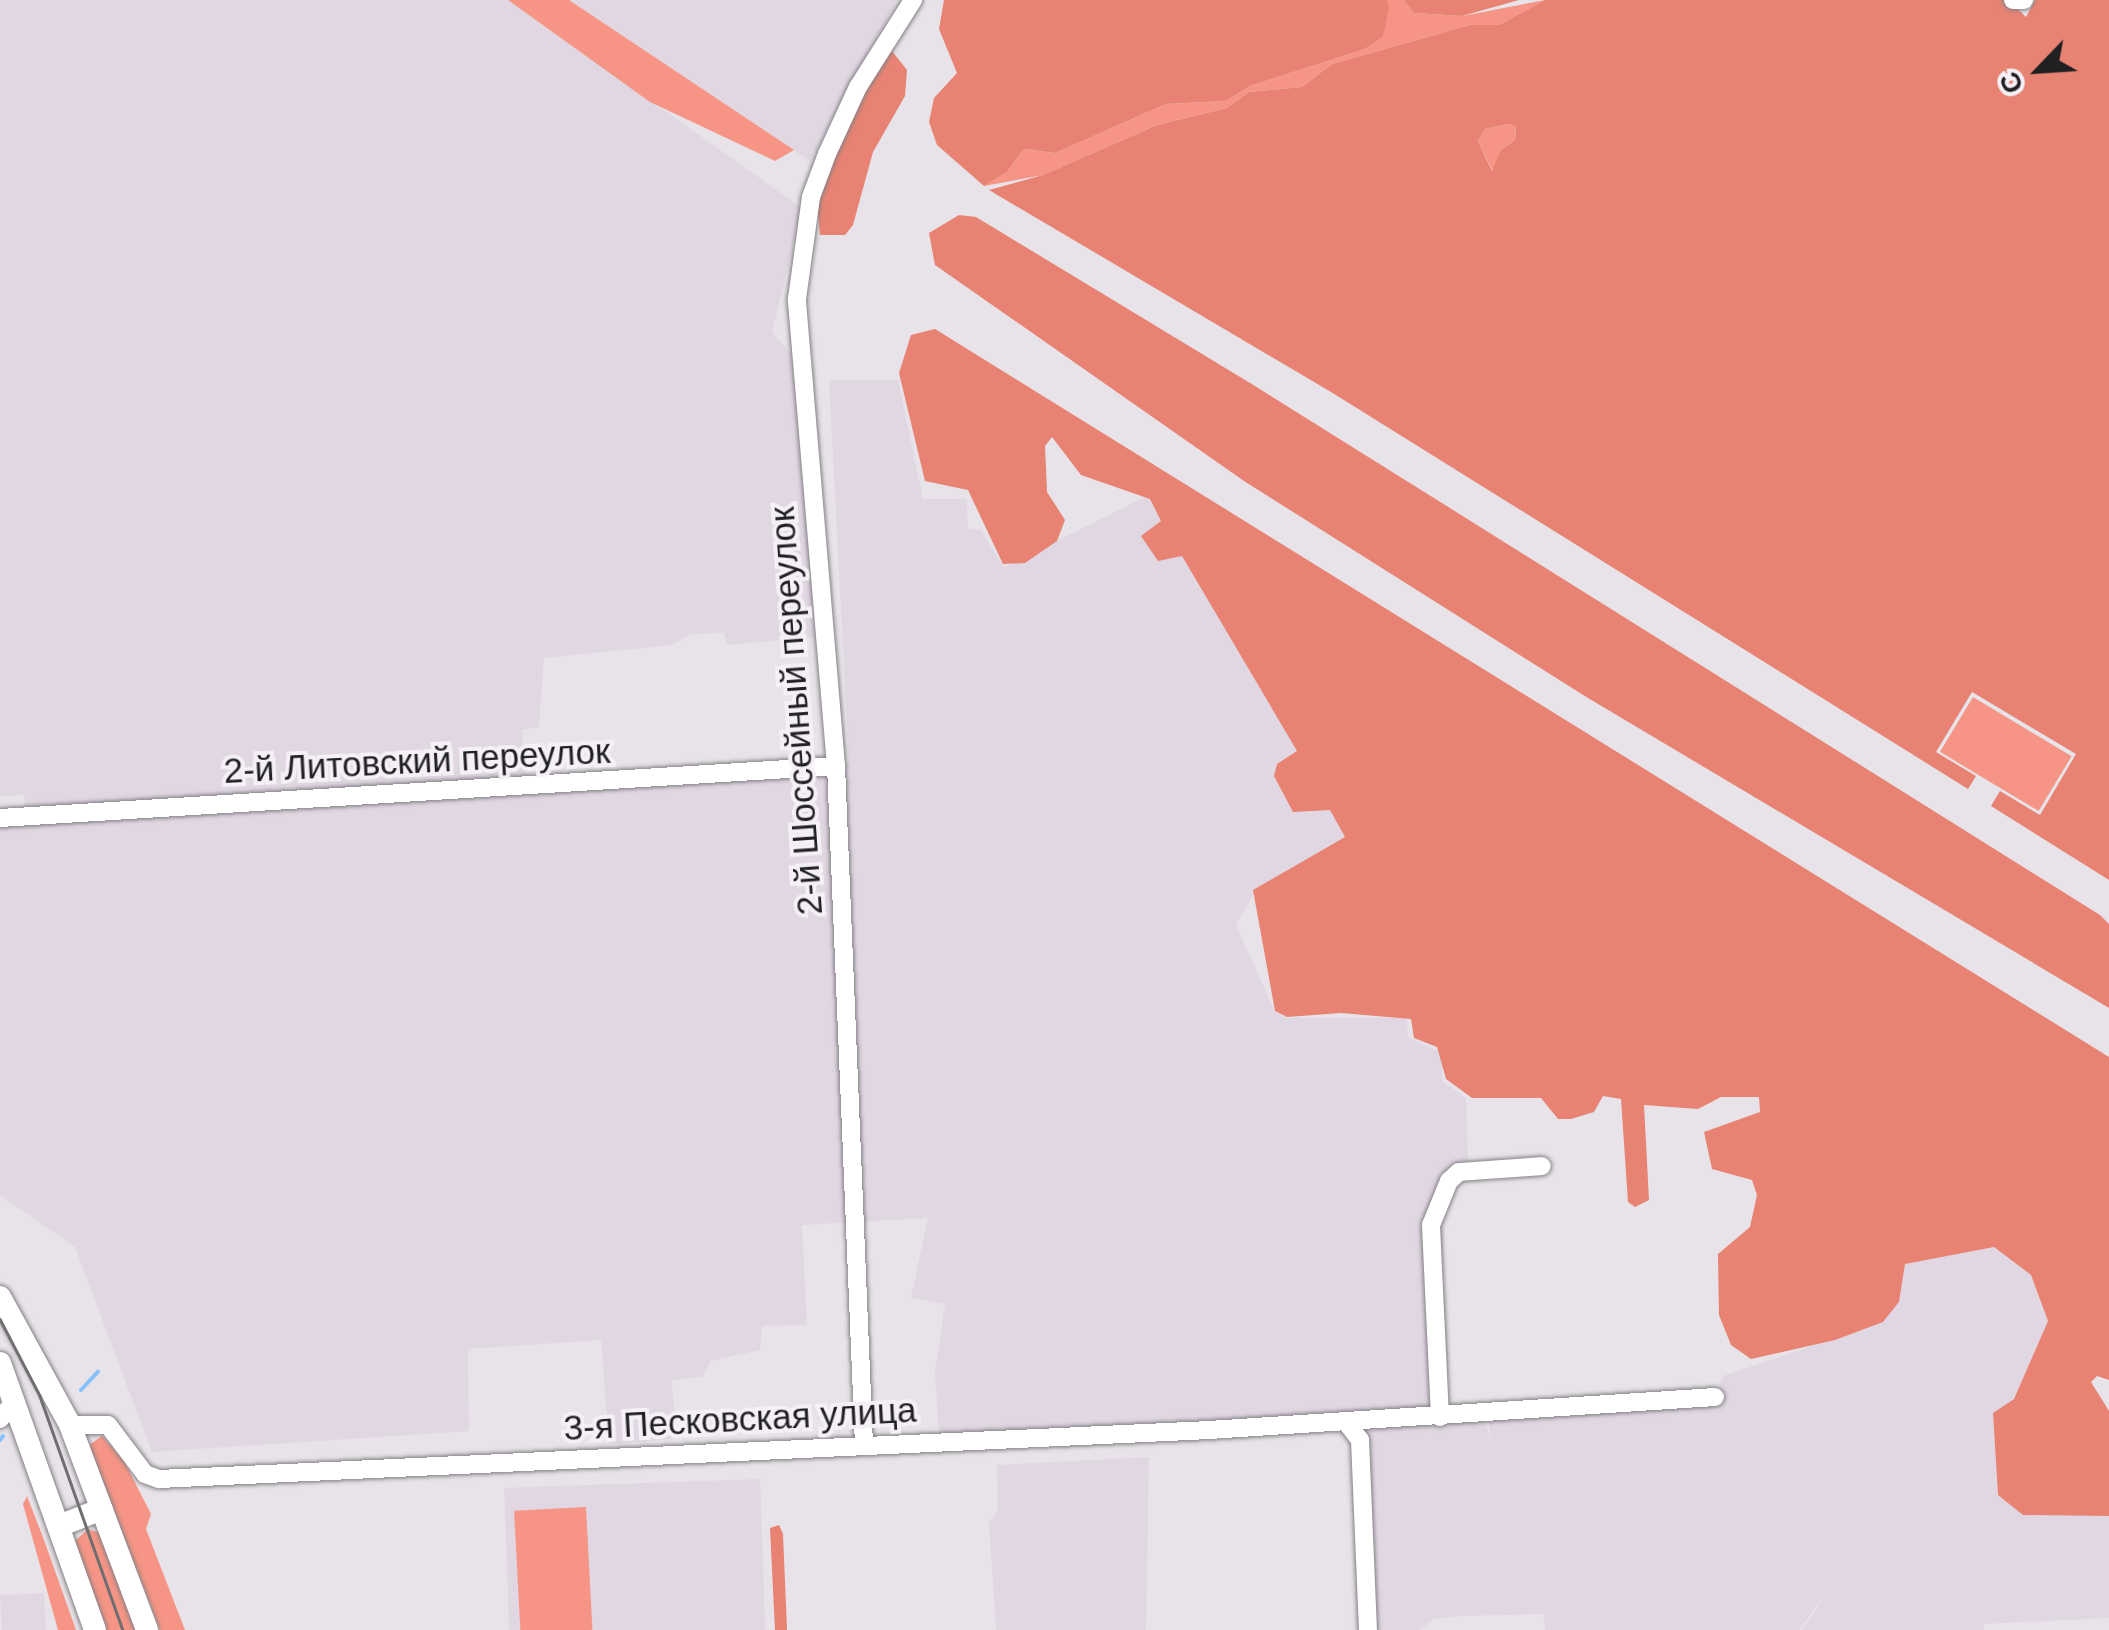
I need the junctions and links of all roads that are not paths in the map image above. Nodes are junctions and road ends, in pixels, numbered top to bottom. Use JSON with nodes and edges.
{"nodes":[{"id":1,"x":913,"y":0,"type":"edge"},
{"id":2,"x":2013,"y":0,"type":"edge"},
{"id":3,"x":2024,"y":0,"type":"edge"},
{"id":4,"x":836,"y":766,"type":"junction"},
{"id":5,"x":0,"y":818,"type":"edge"},
{"id":6,"x":1542,"y":1166,"type":"dead end"},
{"id":7,"x":0,"y":1297,"type":"edge"},
{"id":8,"x":0,"y":1363,"type":"edge"},
{"id":9,"x":1715,"y":1397,"type":"dead end"},
{"id":10,"x":7,"y":1410,"type":"edge"},
{"id":11,"x":1440,"y":1417,"type":"junction"},
{"id":12,"x":1346,"y":1422,"type":"junction"},
{"id":13,"x":70,"y":1425,"type":"junction"},
{"id":14,"x":864,"y":1445,"type":"junction"},
{"id":15,"x":102,"y":1509,"type":"junction"},
{"id":16,"x":59,"y":1526,"type":"junction"},
{"id":17,"x":95,"y":1630,"type":"edge"},
{"id":18,"x":147,"y":1630,"type":"edge"},
{"id":19,"x":1368,"y":1630,"type":"edge"}],
"edges":[{"from":1,"to":4,"type":"street","name":"2-й Шоссейный переулок"},
{"from":2,"to":3,"type":"street"},
{"from":4,"to":5,"type":"street","name":"2-й Литовский переулок"},
{"from":4,"to":14,"type":"street","name":"2-й Шоссейный переулок"},
{"from":6,"to":11,"type":"street"},
{"from":7,"to":13,"type":"main road"},
{"from":8,"to":10,"type":"main road"},
{"from":9,"to":11,"type":"street","name":"3-я Песковская улица"},
{"from":10,"to":16,"type":"main road"},
{"from":11,"to":12,"type":"street","name":"3-я Песковская улица"},
{"from":12,"to":14,"type":"street","name":"3-я Песковская улица"},
{"from":12,"to":19,"type":"street"},
{"from":13,"to":14,"type":"street","name":"3-я Песковская улица"},
{"from":13,"to":15,"type":"main road"},
{"from":15,"to":16,"type":"main road"},
{"from":15,"to":18,"type":"main road"},
{"from":16,"to":17,"type":"main road"}]}
